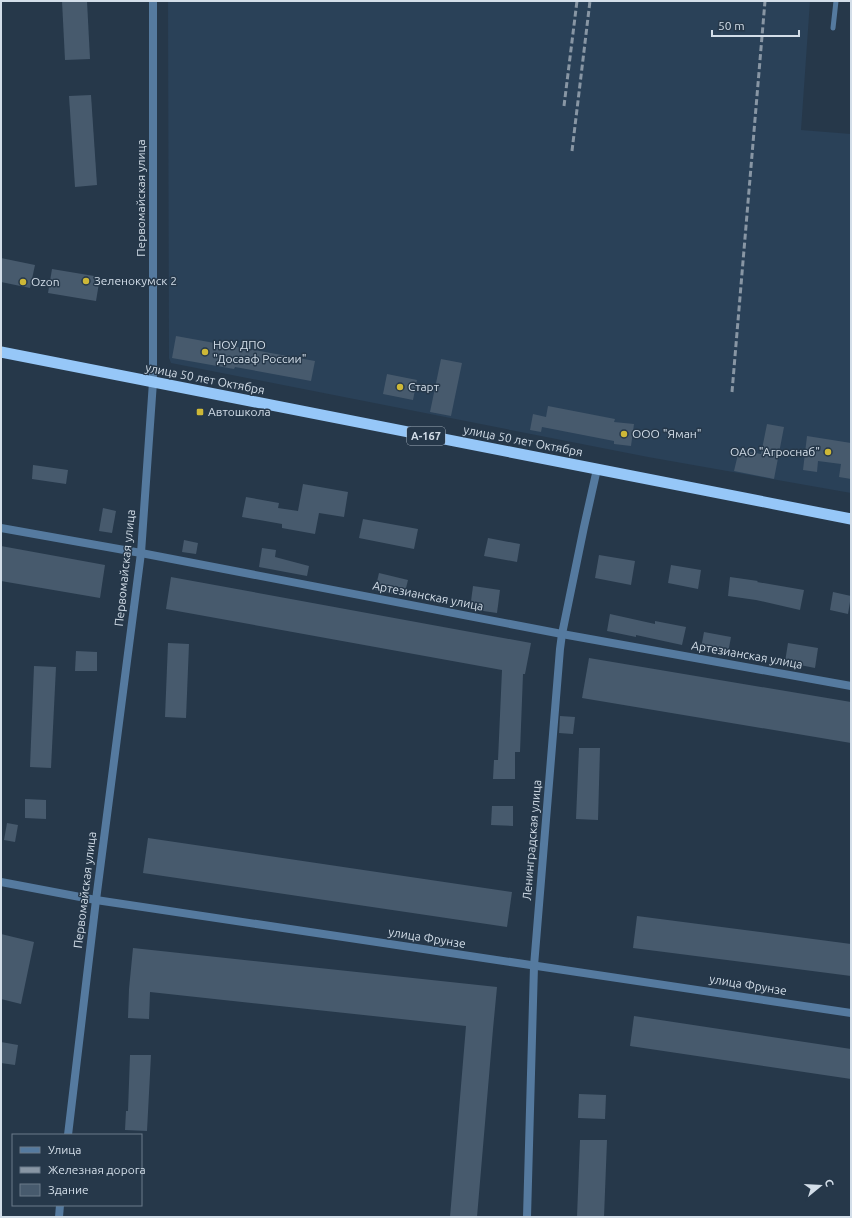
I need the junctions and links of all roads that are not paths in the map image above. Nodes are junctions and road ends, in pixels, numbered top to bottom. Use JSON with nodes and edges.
{"nodes":[{"id":1,"x":153,"y":1,"type":"edge"},
{"id":2,"x":836,"y":1,"type":"edge"},
{"id":3,"x":833,"y":28,"type":"dead end"},
{"id":4,"x":1,"y":352,"type":"edge"},
{"id":5,"x":152,"y":382,"type":"junction"},
{"id":6,"x":597,"y":469,"type":"junction"},
{"id":7,"x":851,"y":519,"type":"edge"},
{"id":8,"x":1,"y":528,"type":"edge"},
{"id":9,"x":141,"y":553,"type":"junction"},
{"id":10,"x":562,"y":634,"type":"junction"},
{"id":11,"x":851,"y":686,"type":"edge"},
{"id":12,"x":1,"y":882,"type":"edge"},
{"id":13,"x":96,"y":900,"type":"junction"},
{"id":14,"x":534,"y":966,"type":"junction"},
{"id":15,"x":851,"y":1013,"type":"edge"},
{"id":16,"x":68,"y":1134,"type":"edge"},
{"id":17,"x":60,"y":1206,"type":"edge"},
{"id":18,"x":59,"y":1217,"type":"edge"},
{"id":19,"x":527,"y":1217,"type":"edge"}],
"edges":[{"from":1,"to":5,"type":"street","name":"Первомайская улица"},
{"from":2,"to":3,"type":"lane"},
{"from":4,"to":5,"type":"highway","name":"улица 50 лет Октября","number":"А-167"},
{"from":5,"to":6,"type":"highway","name":"улица 50 лет Октября","number":"А-167"},
{"from":5,"to":9,"type":"street","name":"Первомайская улица"},
{"from":6,"to":7,"type":"highway","name":"улица 50 лет Октября","number":"А-167"},
{"from":6,"to":10,"type":"street","name":"Ленинградская улица"},
{"from":8,"to":9,"type":"street","name":"Артезианская улица"},
{"from":9,"to":10,"type":"street","name":"Артезианская улица"},
{"from":9,"to":13,"type":"street","name":"Первомайская улица"},
{"from":10,"to":11,"type":"street","name":"Артезианская улица"},
{"from":10,"to":14,"type":"street","name":"Ленинградская улица"},
{"from":12,"to":13,"type":"street","name":"улица Фрунзе"},
{"from":13,"to":14,"type":"street","name":"улица Фрунзе"},
{"from":13,"to":16,"type":"street","name":"Первомайская улица"},
{"from":14,"to":15,"type":"street","name":"улица Фрунзе"},
{"from":14,"to":19,"type":"street","name":"Ленинградская улица"},
{"from":17,"to":18,"type":"street"}]}
